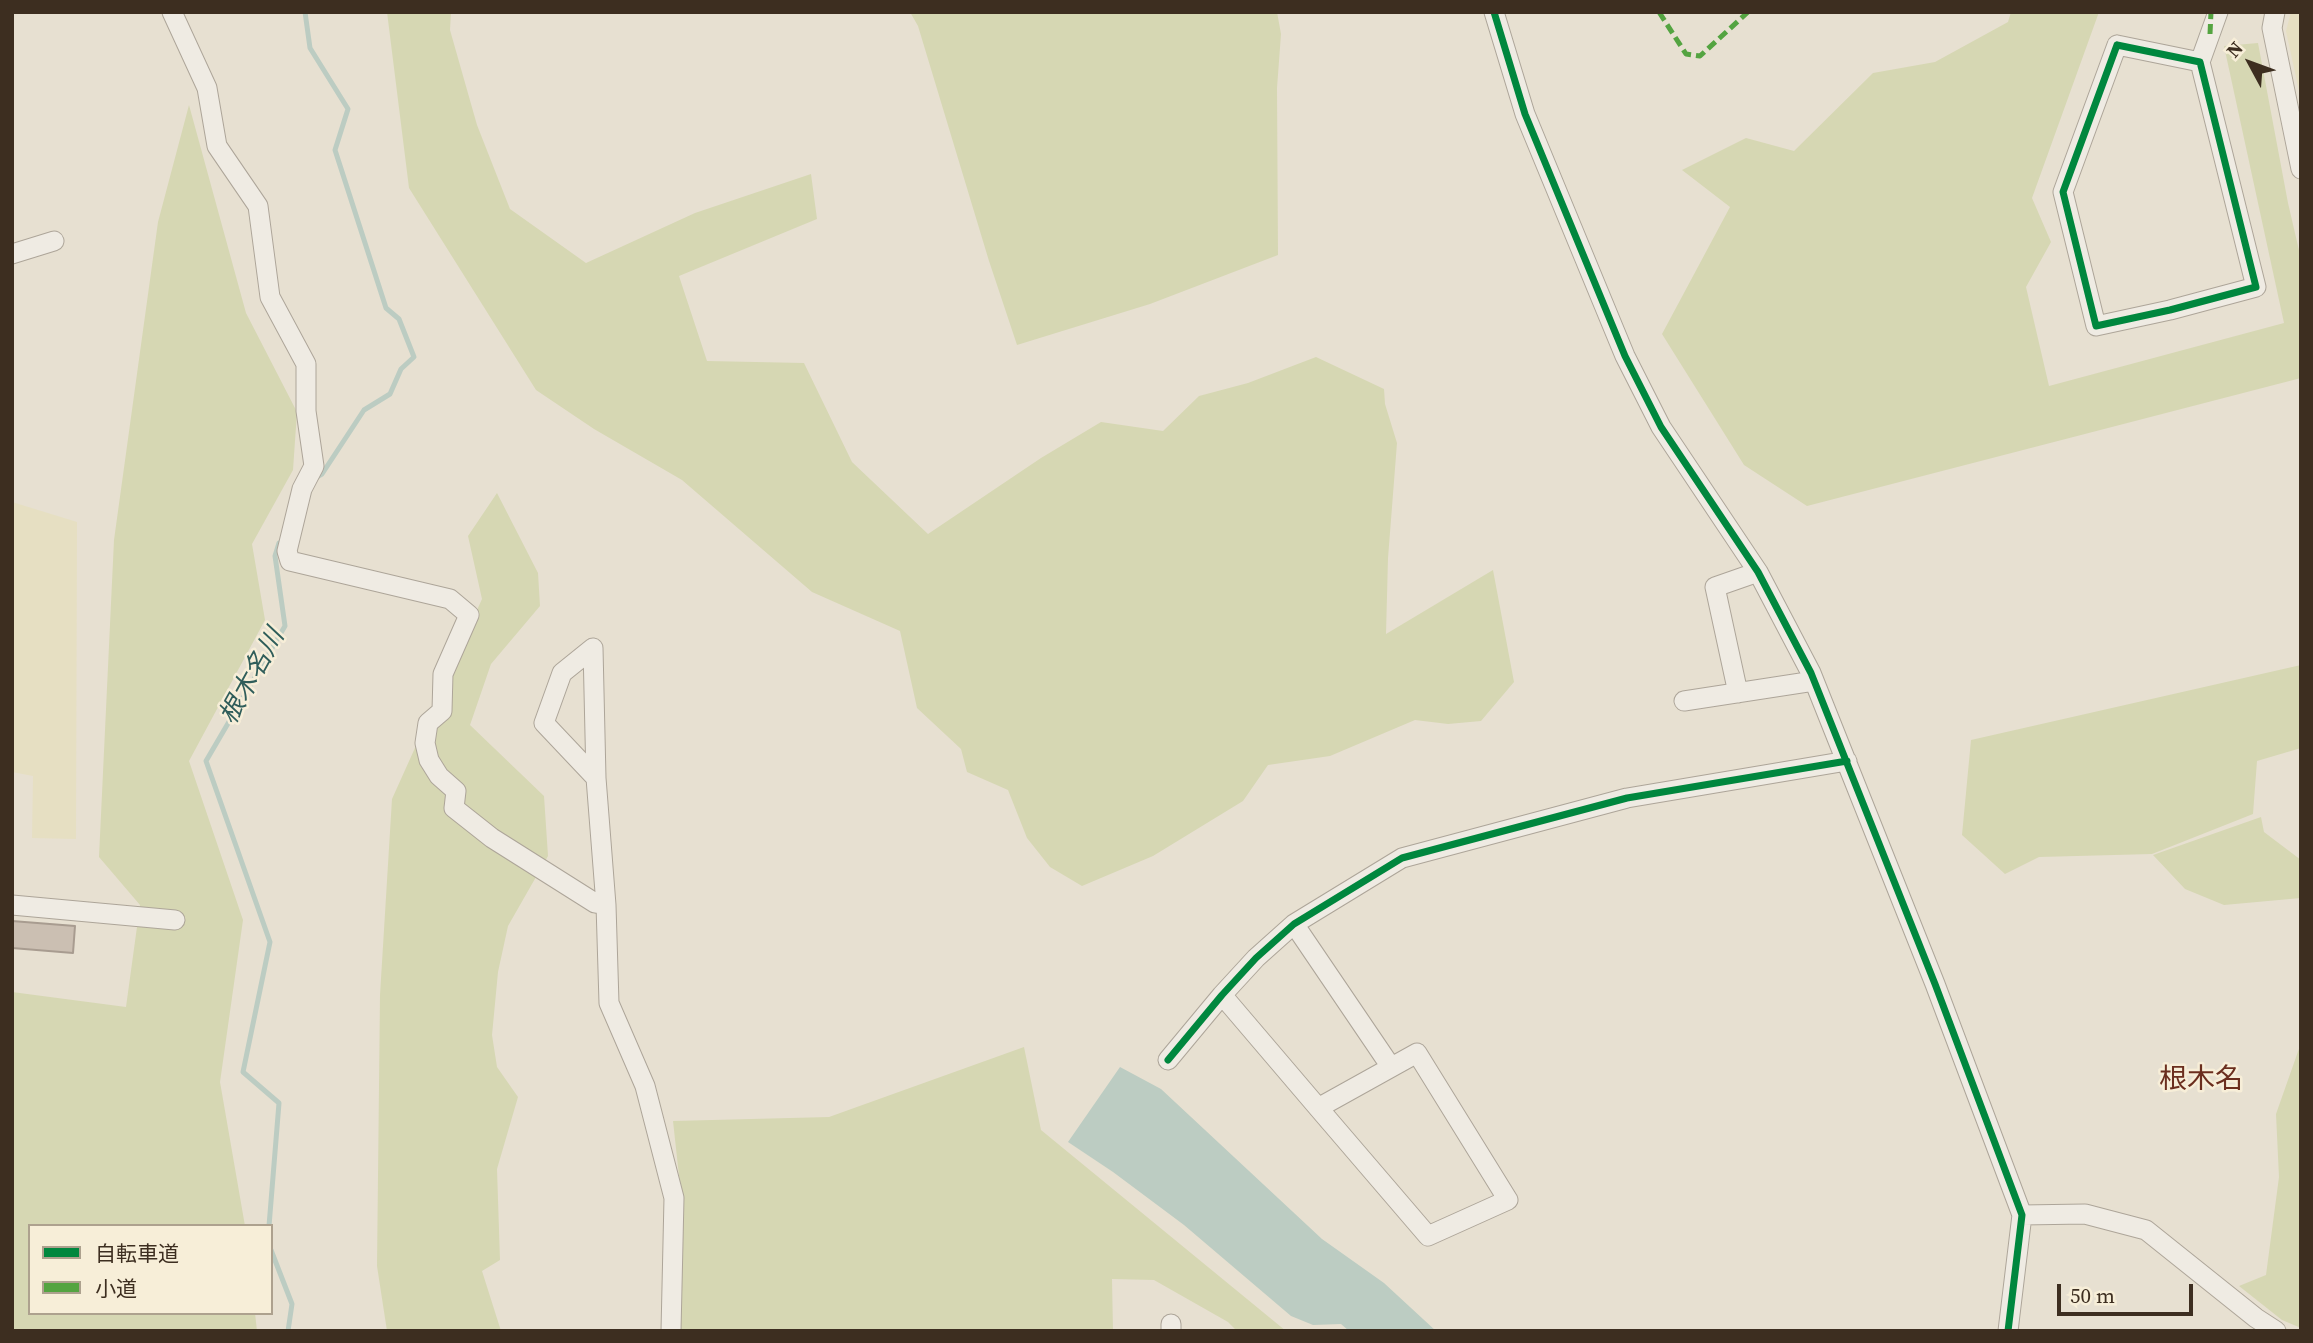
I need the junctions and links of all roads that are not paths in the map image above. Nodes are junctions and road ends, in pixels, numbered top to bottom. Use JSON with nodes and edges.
{"nodes":[{"id":1,"x":172,"y":12,"type":"edge"},
{"id":2,"x":1494,"y":12,"type":"edge"},
{"id":3,"x":2218,"y":12,"type":"edge"},
{"id":4,"x":2275,"y":12,"type":"edge"},
{"id":5,"x":2200,"y":62,"type":"junction"},
{"id":6,"x":2301,"y":169,"type":"edge"},
{"id":7,"x":54,"y":241,"type":"dead end"},
{"id":8,"x":12,"y":254,"type":"edge"},
{"id":9,"x":1758,"y":572,"type":"junction"},
{"id":10,"x":1814,"y":681,"type":"junction"},
{"id":11,"x":1738,"y":693,"type":"junction"},
{"id":12,"x":1684,"y":702,"type":"dead end"},
{"id":13,"x":1847,"y":761,"type":"junction"},
{"id":14,"x":596,"y":778,"type":"junction"},
{"id":15,"x":12,"y":905,"type":"edge"},
{"id":16,"x":606,"y":905,"type":"junction"},
{"id":17,"x":175,"y":920,"type":"dead end"},
{"id":18,"x":1294,"y":924,"type":"junction"},
{"id":19,"x":1222,"y":995,"type":"junction"},
{"id":20,"x":1168,"y":1060,"type":"dead end"},
{"id":21,"x":1391,"y":1067,"type":"junction"},
{"id":22,"x":1318,"y":1108,"type":"junction"},
{"id":23,"x":2022,"y":1216,"type":"junction"},
{"id":24,"x":671,"y":1331,"type":"edge"},
{"id":25,"x":2008,"y":1331,"type":"edge"},
{"id":26,"x":2276,"y":1331,"type":"edge"}],
"edges":[{"from":1,"to":16,"type":"street"},
{"from":2,"to":9,"type":"street"},
{"from":3,"to":5,"type":"street"},
{"from":4,"to":6,"type":"street"},
{"from":5,"to":5,"type":"street"},
{"from":7,"to":8,"type":"street"},
{"from":9,"to":10,"type":"street"},
{"from":9,"to":11,"type":"street"},
{"from":10,"to":11,"type":"street"},
{"from":10,"to":13,"type":"street"},
{"from":11,"to":12,"type":"street"},
{"from":13,"to":18,"type":"street"},
{"from":13,"to":23,"type":"street"},
{"from":14,"to":14,"type":"street"},
{"from":14,"to":16,"type":"street"},
{"from":15,"to":17,"type":"street"},
{"from":16,"to":24,"type":"street"},
{"from":18,"to":19,"type":"street"},
{"from":18,"to":21,"type":"street"},
{"from":19,"to":20,"type":"street"},
{"from":19,"to":22,"type":"street"},
{"from":21,"to":22,"type":"street"},
{"from":21,"to":22,"type":"street"},
{"from":23,"to":25,"type":"street"},
{"from":23,"to":26,"type":"street"}]}
